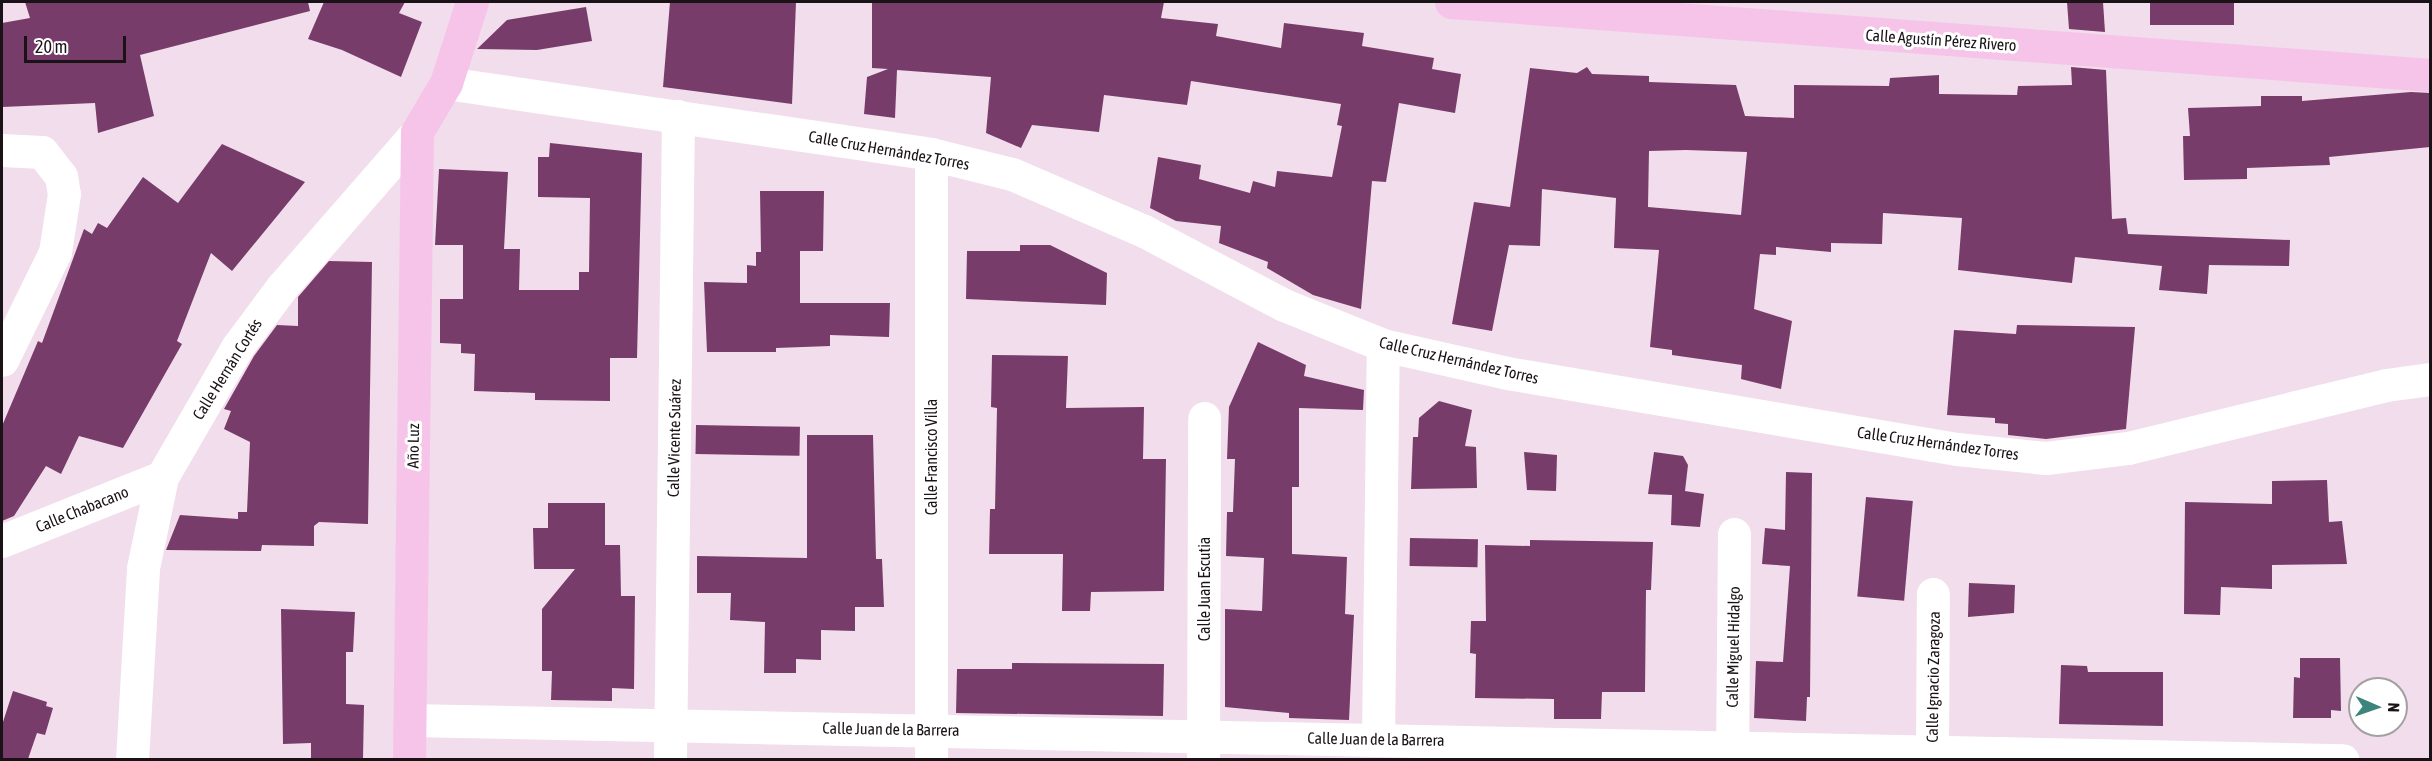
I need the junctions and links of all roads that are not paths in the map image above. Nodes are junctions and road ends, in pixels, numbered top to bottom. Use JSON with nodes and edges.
{"nodes":[{"id":1,"x":472,"y":2,"type":"edge"},
{"id":2,"x":1451,"y":2,"type":"edge"},
{"id":3,"x":2430,"y":75,"type":"edge"},
{"id":4,"x":446,"y":83,"type":"junction"},
{"id":5,"x":678,"y":116,"type":"junction"},
{"id":6,"x":417,"y":132,"type":"junction"},
{"id":7,"x":2,"y":150,"type":"edge"},
{"id":8,"x":930,"y":154,"type":"junction"},
{"id":9,"x":1383,"y":345,"type":"junction"},
{"id":10,"x":2,"y":360,"type":"edge"},
{"id":11,"x":2430,"y":379,"type":"edge"},
{"id":12,"x":1204,"y":418,"type":"dead end"},
{"id":13,"x":162,"y":477,"type":"junction"},
{"id":14,"x":1734,"y":534,"type":"dead end"},
{"id":15,"x":2,"y":541,"type":"edge"},
{"id":16,"x":1934,"y":594,"type":"dead end"},
{"id":17,"x":410,"y":720,"type":"junction"},
{"id":18,"x":671,"y":725,"type":"junction"},
{"id":19,"x":1378,"y":740,"type":"junction"},
{"id":20,"x":931,"y":745,"type":"edge"},
{"id":21,"x":1203,"y":748,"type":"edge"},
{"id":22,"x":1470,"y":750,"type":"edge"},
{"id":23,"x":1732,"y":753,"type":"edge"},
{"id":24,"x":1932,"y":755,"type":"edge"},
{"id":25,"x":132,"y":759,"type":"edge"},
{"id":26,"x":409,"y":759,"type":"edge"},
{"id":27,"x":670,"y":759,"type":"edge"},
{"id":28,"x":2343,"y":759,"type":"edge"}],
"edges":[{"from":1,"to":4,"type":"main road","name":"Calle Hernán Cortés"},
{"from":2,"to":3,"type":"main road","name":"Calle Agustín Pérez Rivero"},
{"from":4,"to":5,"type":"street","name":"Calle Cruz Hernández Torres"},
{"from":4,"to":6,"type":"main road","name":"Calle Hernán Cortés"},
{"from":5,"to":8,"type":"street","name":"Calle Cruz Hernández Torres"},
{"from":5,"to":18,"type":"street","name":"Calle Vicente Suárez"},
{"from":6,"to":13,"type":"street","name":"Calle Hernán Cortés"},
{"from":6,"to":17,"type":"main road","name":"Año Luz"},
{"from":7,"to":10,"type":"street"},
{"from":8,"to":9,"type":"street","name":"Calle Cruz Hernández Torres"},
{"from":8,"to":20,"type":"street","name":"Calle Francisco Villa"},
{"from":9,"to":11,"type":"street","name":"Calle Cruz Hernández Torres"},
{"from":9,"to":19,"type":"street"},
{"from":12,"to":21,"type":"street","name":"Calle Juan Escutia"},
{"from":13,"to":15,"type":"street","name":"Calle Chabacano"},
{"from":13,"to":25,"type":"street","name":"Calle Hernán Cortés"},
{"from":14,"to":23,"type":"street","name":"Calle Miguel Hidalgo"},
{"from":16,"to":24,"type":"street","name":"Calle Ignacio Zaragoza"},
{"from":17,"to":18,"type":"street","name":"Calle Juan de la Barrera"},
{"from":17,"to":26,"type":"main road","name":"Año Luz"},
{"from":18,"to":20,"type":"street","name":"Calle Juan de la Barrera"},
{"from":18,"to":27,"type":"street","name":"Calle Vicente Suárez"},
{"from":19,"to":21,"type":"street","name":"Calle Juan de la Barrera"},
{"from":19,"to":22,"type":"street","name":"Calle Juan de la Barrera"},
{"from":20,"to":21,"type":"street","name":"Calle Juan de la Barrera"},
{"from":22,"to":23,"type":"street","name":"Calle Juan de la Barrera"},
{"from":23,"to":24,"type":"street","name":"Calle Juan de la Barrera"},
{"from":24,"to":28,"type":"street","name":"Calle Juan de la Barrera"}]}
